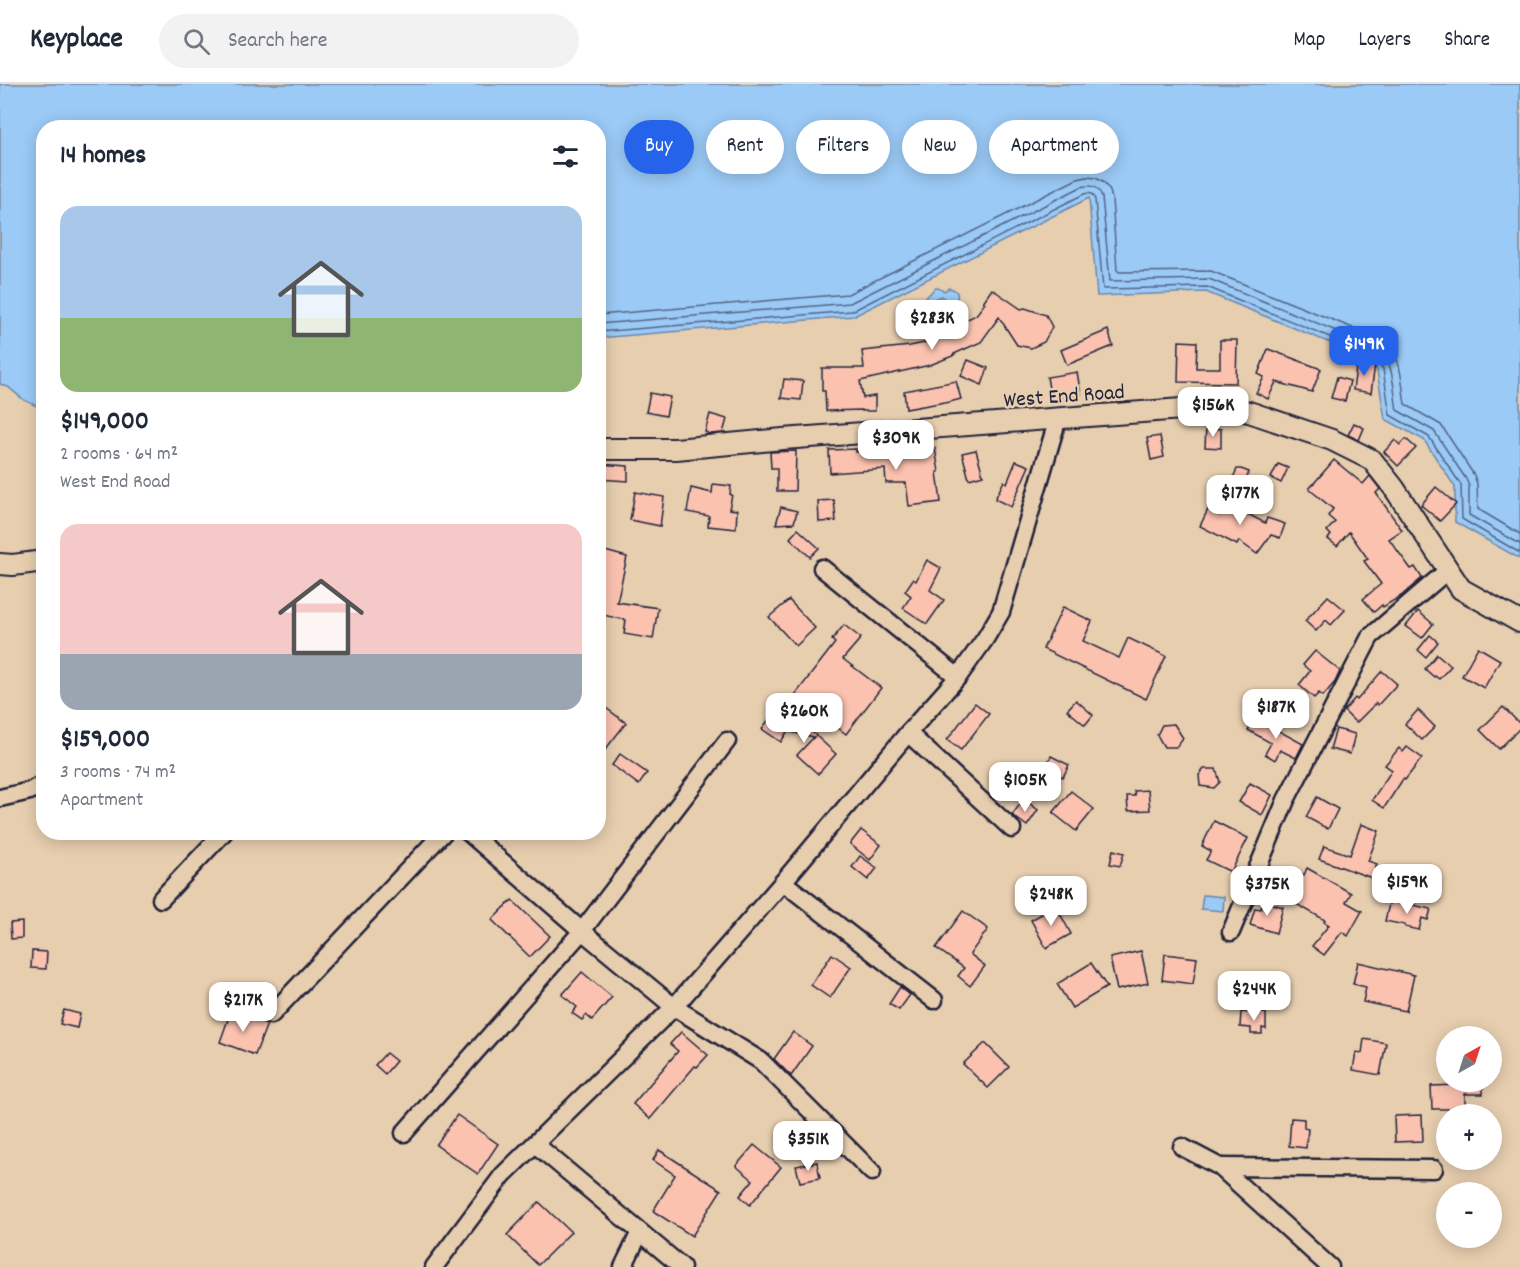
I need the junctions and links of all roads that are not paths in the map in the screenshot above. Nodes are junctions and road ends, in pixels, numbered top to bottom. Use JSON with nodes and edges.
{"nodes":[{"id":1,"x":1058,"y":418,"type":"junction"},
{"id":2,"x":606,"y":449,"type":"edge"},
{"id":3,"x":36,"y":562,"type":"edge"},
{"id":4,"x":0,"y":564,"type":"edge"},
{"id":5,"x":822,"y":568,"type":"dead end"},
{"id":6,"x":1448,"y":570,"type":"junction"},
{"id":7,"x":1520,"y":622,"type":"edge"},
{"id":8,"x":958,"y":677,"type":"junction"},
{"id":9,"x":908,"y":733,"type":"junction"},
{"id":10,"x":727,"y":741,"type":"dead end"},
{"id":11,"x":36,"y":788,"type":"edge"},
{"id":12,"x":0,"y":798,"type":"edge"},
{"id":13,"x":1012,"y":829,"type":"dead end"},
{"id":14,"x":216,"y":840,"type":"edge"},
{"id":15,"x":436,"y":840,"type":"edge"},
{"id":16,"x":477,"y":840,"type":"edge"},
{"id":17,"x":783,"y":882,"type":"junction"},
{"id":18,"x":161,"y":899,"type":"dead end"},
{"id":19,"x":582,"y":931,"type":"junction"},
{"id":20,"x":1231,"y":932,"type":"dead end"},
{"id":21,"x":934,"y":1000,"type":"dead end"},
{"id":22,"x":674,"y":1007,"type":"junction"},
{"id":23,"x":271,"y":1015,"type":"dead end"},
{"id":24,"x":404,"y":1134,"type":"dead end"},
{"id":25,"x":535,"y":1144,"type":"junction"},
{"id":26,"x":1182,"y":1147,"type":"dead end"},
{"id":27,"x":1220,"y":1167,"type":"junction"},
{"id":28,"x":1434,"y":1169,"type":"dead end"},
{"id":29,"x":872,"y":1172,"type":"dead end"},
{"id":30,"x":640,"y":1232,"type":"junction"},
{"id":31,"x":434,"y":1267,"type":"edge"},
{"id":32,"x":623,"y":1267,"type":"edge"},
{"id":33,"x":682,"y":1267,"type":"edge"},
{"id":34,"x":1330,"y":1267,"type":"edge"}],
"edges":[{"from":1,"to":2,"type":"main road","name":"West End Road"},
{"from":1,"to":6,"type":"main road","name":"West End Road"},
{"from":1,"to":8,"type":"street"},
{"from":3,"to":4,"type":"main road"},
{"from":5,"to":8,"type":"street"},
{"from":6,"to":7,"type":"main road","name":"West End Road"},
{"from":6,"to":20,"type":"street"},
{"from":8,"to":9,"type":"street"},
{"from":9,"to":13,"type":"street"},
{"from":9,"to":17,"type":"street"},
{"from":10,"to":19,"type":"street"},
{"from":11,"to":12,"type":"street"},
{"from":14,"to":18,"type":"street"},
{"from":15,"to":23,"type":"street"},
{"from":16,"to":19,"type":"street"},
{"from":17,"to":21,"type":"street"},
{"from":17,"to":22,"type":"street"},
{"from":19,"to":22,"type":"street"},
{"from":19,"to":24,"type":"street"},
{"from":22,"to":25,"type":"street"},
{"from":22,"to":29,"type":"street"},
{"from":25,"to":30,"type":"street"},
{"from":25,"to":31,"type":"street"},
{"from":26,"to":27,"type":"street"},
{"from":27,"to":28,"type":"street"},
{"from":27,"to":34,"type":"street"},
{"from":30,"to":32,"type":"street"},
{"from":30,"to":33,"type":"street"}]}
